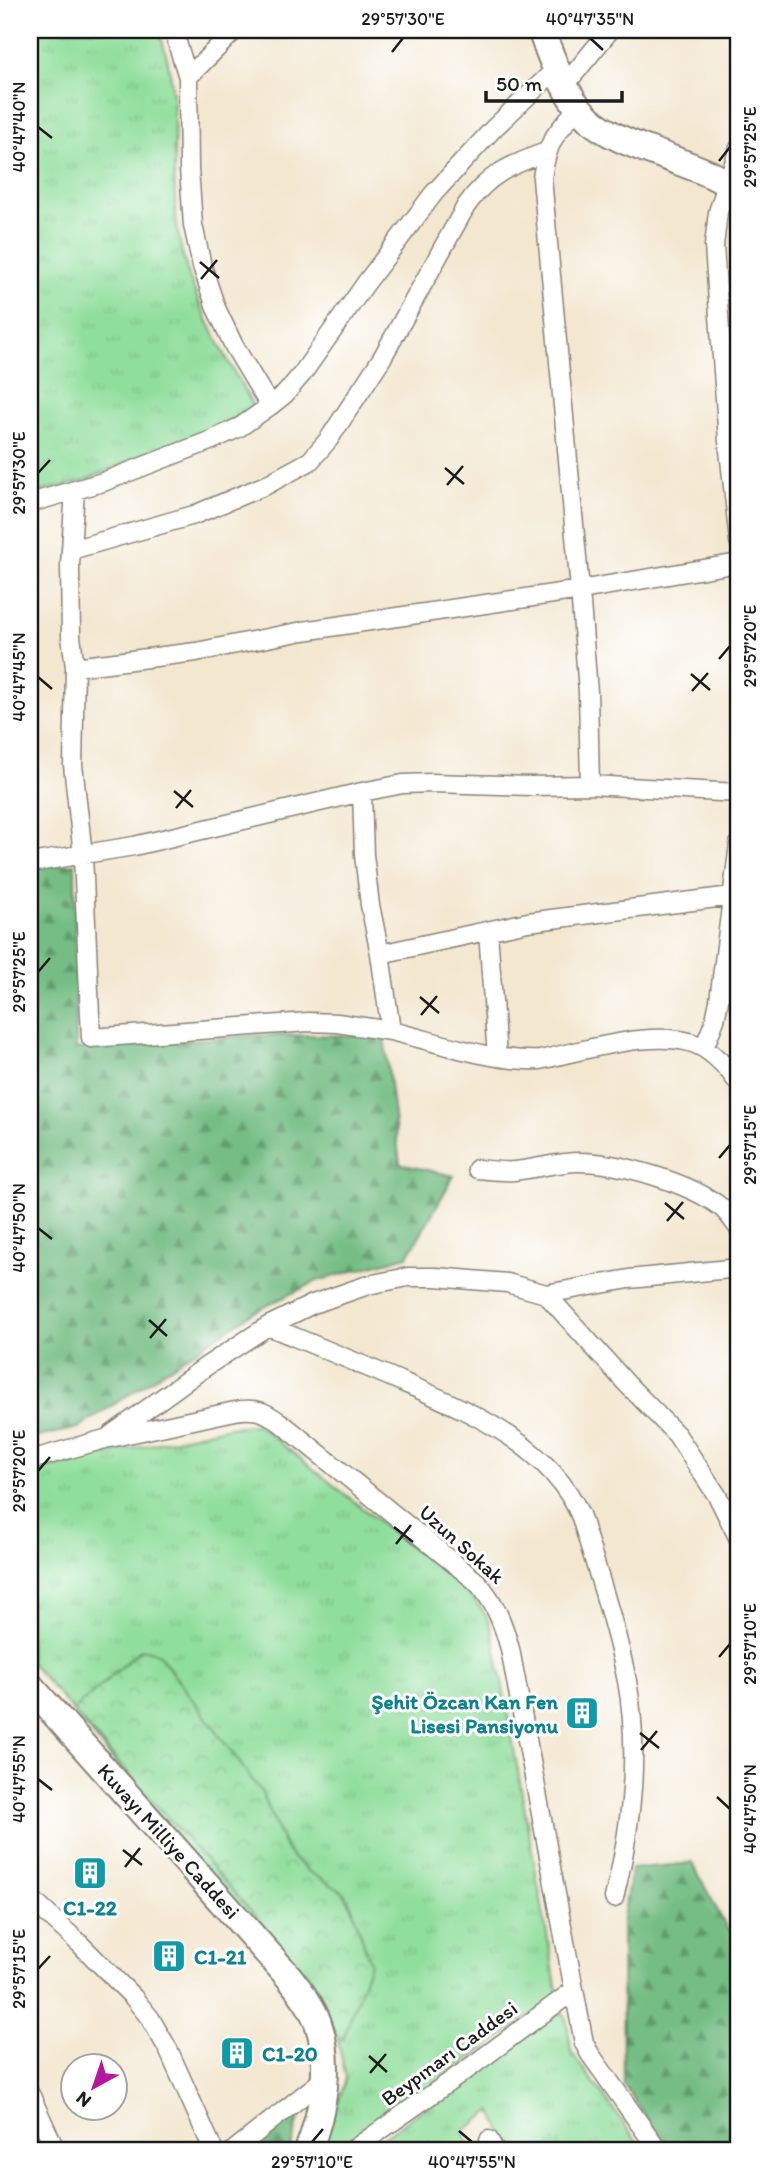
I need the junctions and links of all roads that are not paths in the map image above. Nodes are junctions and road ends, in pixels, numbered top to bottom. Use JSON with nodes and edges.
{"nodes":[{"id":1,"x":173,"y":30,"type":"edge"},
{"id":2,"x":234,"y":30,"type":"edge"},
{"id":3,"x":541,"y":30,"type":"edge"},
{"id":4,"x":610,"y":30,"type":"edge"},
{"id":5,"x":188,"y":77,"type":"junction"},
{"id":6,"x":567,"y":87,"type":"junction"},
{"id":7,"x":739,"y":148,"type":"edge"},
{"id":8,"x":546,"y":152,"type":"junction"},
{"id":9,"x":733,"y":187,"type":"edge"},
{"id":10,"x":270,"y":406,"type":"junction"},
{"id":11,"x":75,"y":490,"type":"junction"},
{"id":12,"x":30,"y":503,"type":"edge"},
{"id":13,"x":739,"y":541,"type":"edge"},
{"id":14,"x":71,"y":550,"type":"junction"},
{"id":15,"x":739,"y":563,"type":"edge"},
{"id":16,"x":580,"y":590,"type":"junction"},
{"id":17,"x":75,"y":667,"type":"junction"},
{"id":18,"x":590,"y":785,"type":"junction"},
{"id":19,"x":362,"y":792,"type":"junction"},
{"id":20,"x":739,"y":793,"type":"edge"},
{"id":21,"x":739,"y":844,"type":"edge"},
{"id":22,"x":83,"y":855,"type":"junction"},
{"id":23,"x":30,"y":863,"type":"edge"},
{"id":24,"x":732,"y":896,"type":"junction"},
{"id":25,"x":488,"y":931,"type":"junction"},
{"id":26,"x":380,"y":954,"type":"junction"},
{"id":27,"x":391,"y":1031,"type":"junction"},
{"id":28,"x":704,"y":1048,"type":"junction"},
{"id":29,"x":498,"y":1057,"type":"junction"},
{"id":30,"x":739,"y":1084,"type":"edge"},
{"id":31,"x":477,"y":1168,"type":"dead end"},
{"id":32,"x":739,"y":1229,"type":"edge"},
{"id":33,"x":739,"y":1268,"type":"edge"},
{"id":34,"x":546,"y":1294,"type":"junction"},
{"id":35,"x":268,"y":1326,"type":"junction"},
{"id":36,"x":105,"y":1439,"type":"junction"},
{"id":37,"x":30,"y":1460,"type":"edge"},
{"id":38,"x":739,"y":1539,"type":"edge"},
{"id":39,"x":30,"y":1686,"type":"edge"},
{"id":40,"x":30,"y":1898,"type":"edge"},
{"id":41,"x":614,"y":1898,"type":"dead end"},
{"id":42,"x":573,"y":1991,"type":"junction"},
{"id":43,"x":325,"y":2078,"type":"junction"},
{"id":44,"x":30,"y":2094,"type":"edge"},
{"id":45,"x":56,"y":2151,"type":"edge"},
{"id":46,"x":205,"y":2151,"type":"edge"},
{"id":47,"x":233,"y":2151,"type":"edge"},
{"id":48,"x":308,"y":2151,"type":"edge"},
{"id":49,"x":352,"y":2151,"type":"edge"},
{"id":50,"x":659,"y":2151,"type":"edge"}],
"edges":[{"from":1,"to":5,"type":"street"},
{"from":2,"to":5,"type":"street"},
{"from":3,"to":6,"type":"street"},
{"from":4,"to":6,"type":"street"},
{"from":5,"to":10,"type":"street"},
{"from":6,"to":8,"type":"street"},
{"from":6,"to":9,"type":"street"},
{"from":6,"to":10,"type":"street"},
{"from":7,"to":9,"type":"street"},
{"from":8,"to":14,"type":"street"},
{"from":8,"to":16,"type":"street"},
{"from":9,"to":13,"type":"street"},
{"from":10,"to":11,"type":"street"},
{"from":11,"to":12,"type":"street"},
{"from":11,"to":14,"type":"street"},
{"from":14,"to":17,"type":"street"},
{"from":15,"to":16,"type":"street"},
{"from":16,"to":17,"type":"street"},
{"from":16,"to":18,"type":"street"},
{"from":17,"to":22,"type":"street"},
{"from":18,"to":19,"type":"street"},
{"from":18,"to":20,"type":"street"},
{"from":19,"to":22,"type":"street"},
{"from":19,"to":26,"type":"street"},
{"from":21,"to":24,"type":"street"},
{"from":22,"to":23,"type":"street"},
{"from":22,"to":27,"type":"street"},
{"from":24,"to":25,"type":"street"},
{"from":24,"to":28,"type":"street"},
{"from":25,"to":26,"type":"street"},
{"from":25,"to":29,"type":"street"},
{"from":26,"to":27,"type":"street"},
{"from":27,"to":29,"type":"street"},
{"from":28,"to":29,"type":"street"},
{"from":28,"to":30,"type":"street"},
{"from":31,"to":32,"type":"street"},
{"from":33,"to":34,"type":"street"},
{"from":34,"to":35,"type":"street"},
{"from":34,"to":38,"type":"street"},
{"from":35,"to":36,"type":"street"},
{"from":35,"to":41,"type":"street"},
{"from":36,"to":37,"type":"street","name":"Uzun Sokak"},
{"from":36,"to":42,"type":"street","name":"Uzun Sokak"},
{"from":39,"to":43,"type":"street","name":"Kuvayı Milliye Caddesi"},
{"from":40,"to":46,"type":"street"},
{"from":42,"to":49,"type":"street","name":"Beypınarı Caddesi"},
{"from":42,"to":50,"type":"street","name":"Uzun Sokak"},
{"from":43,"to":47,"type":"street"},
{"from":43,"to":48,"type":"street","name":"Kuvayı Milliye Caddesi"},
{"from":44,"to":45,"type":"street"}]}
